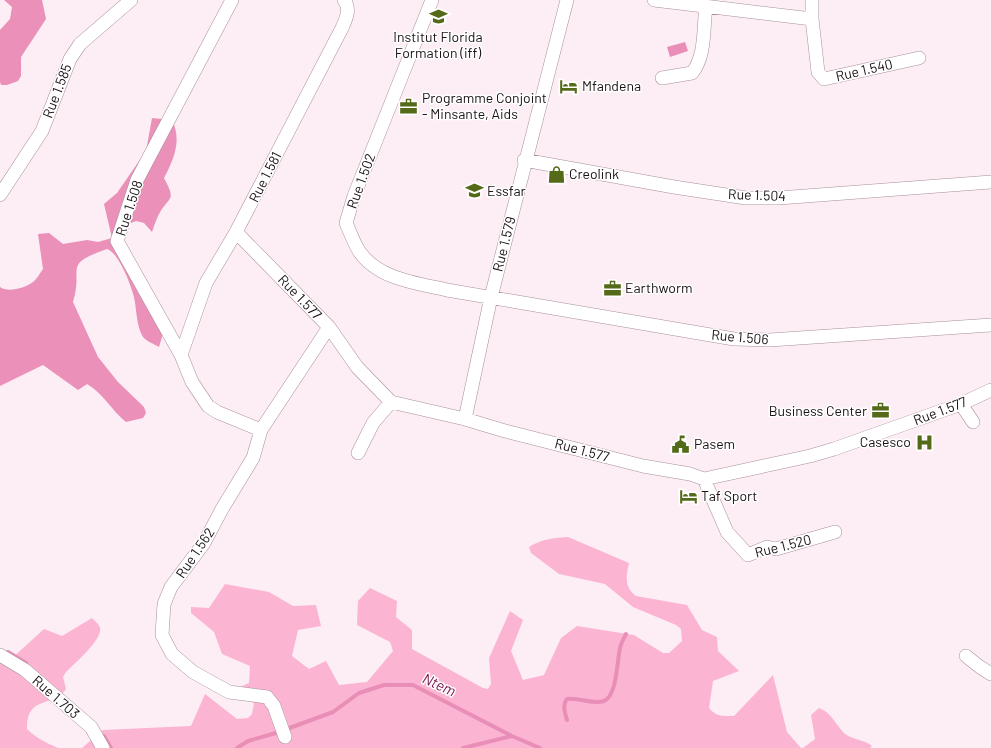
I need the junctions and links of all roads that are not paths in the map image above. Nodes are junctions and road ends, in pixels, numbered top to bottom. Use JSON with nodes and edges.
{"nodes":[{"id":1,"x":131,"y":0,"type":"edge"},
{"id":2,"x":232,"y":0,"type":"edge"},
{"id":3,"x":344,"y":0,"type":"edge"},
{"id":4,"x":432,"y":0,"type":"edge"},
{"id":5,"x":567,"y":0,"type":"edge"},
{"id":6,"x":654,"y":0,"type":"edge"},
{"id":7,"x":812,"y":0,"type":"edge"},
{"id":8,"x":706,"y":6,"type":"junction"},
{"id":9,"x":812,"y":19,"type":"junction"},
{"id":10,"x":919,"y":58,"type":"dead end"},
{"id":11,"x":662,"y":78,"type":"dead end"},
{"id":12,"x":524,"y":160,"type":"junction"},
{"id":13,"x":991,"y":182,"type":"edge"},
{"id":14,"x":0,"y":195,"type":"edge"},
{"id":15,"x":236,"y":232,"type":"junction"},
{"id":16,"x":491,"y":297,"type":"junction"},
{"id":17,"x":991,"y":325,"type":"edge"},
{"id":18,"x":329,"y":327,"type":"junction"},
{"id":19,"x":181,"y":355,"type":"junction"},
{"id":20,"x":991,"y":390,"type":"edge"},
{"id":21,"x":391,"y":402,"type":"junction"},
{"id":22,"x":961,"y":404,"type":"junction"},
{"id":23,"x":465,"y":419,"type":"junction"},
{"id":24,"x":973,"y":422,"type":"dead end"},
{"id":25,"x":261,"y":430,"type":"junction"},
{"id":26,"x":358,"y":453,"type":"dead end"},
{"id":27,"x":704,"y":479,"type":"junction"},
{"id":28,"x":835,"y":532,"type":"dead end"},
{"id":29,"x":0,"y":655,"type":"edge"},
{"id":30,"x":966,"y":656,"type":"dead end"},
{"id":31,"x":991,"y":674,"type":"edge"},
{"id":32,"x":285,"y":736,"type":"dead end"},
{"id":33,"x":103,"y":748,"type":"edge"}],
"edges":[{"from":1,"to":14,"type":"street","name":"Rue 1.585"},
{"from":2,"to":19,"type":"street","name":"Rue 1.508"},
{"from":3,"to":15,"type":"street","name":"Rue 1.581"},
{"from":4,"to":16,"type":"street","name":"Rue 1.502"},
{"from":5,"to":12,"type":"street","name":"Rue 1.579"},
{"from":6,"to":8,"type":"street"},
{"from":7,"to":9,"type":"street"},
{"from":8,"to":9,"type":"street"},
{"from":8,"to":11,"type":"street"},
{"from":9,"to":10,"type":"street","name":"Rue 1.540"},
{"from":12,"to":13,"type":"street","name":"Rue 1.504"},
{"from":12,"to":16,"type":"street","name":"Rue 1.579"},
{"from":15,"to":18,"type":"street","name":"Rue 1.577"},
{"from":15,"to":19,"type":"street","name":"Rue 1.581"},
{"from":16,"to":17,"type":"street","name":"Rue 1.506"},
{"from":16,"to":23,"type":"street","name":"Rue 1.579"},
{"from":18,"to":21,"type":"street","name":"Rue 1.577"},
{"from":18,"to":25,"type":"street","name":"Rue 1.562"},
{"from":19,"to":25,"type":"street","name":"Rue 1.508"},
{"from":20,"to":22,"type":"street","name":"Rue 1.577"},
{"from":21,"to":23,"type":"street","name":"Rue 1.577"},
{"from":21,"to":26,"type":"street"},
{"from":22,"to":24,"type":"street"},
{"from":22,"to":27,"type":"street","name":"Rue 1.577"},
{"from":23,"to":27,"type":"street","name":"Rue 1.577"},
{"from":25,"to":32,"type":"street","name":"Rue 1.562"},
{"from":27,"to":28,"type":"street","name":"Rue 1.520"},
{"from":29,"to":33,"type":"street","name":"Rue 1.703"},
{"from":30,"to":31,"type":"street"}]}
